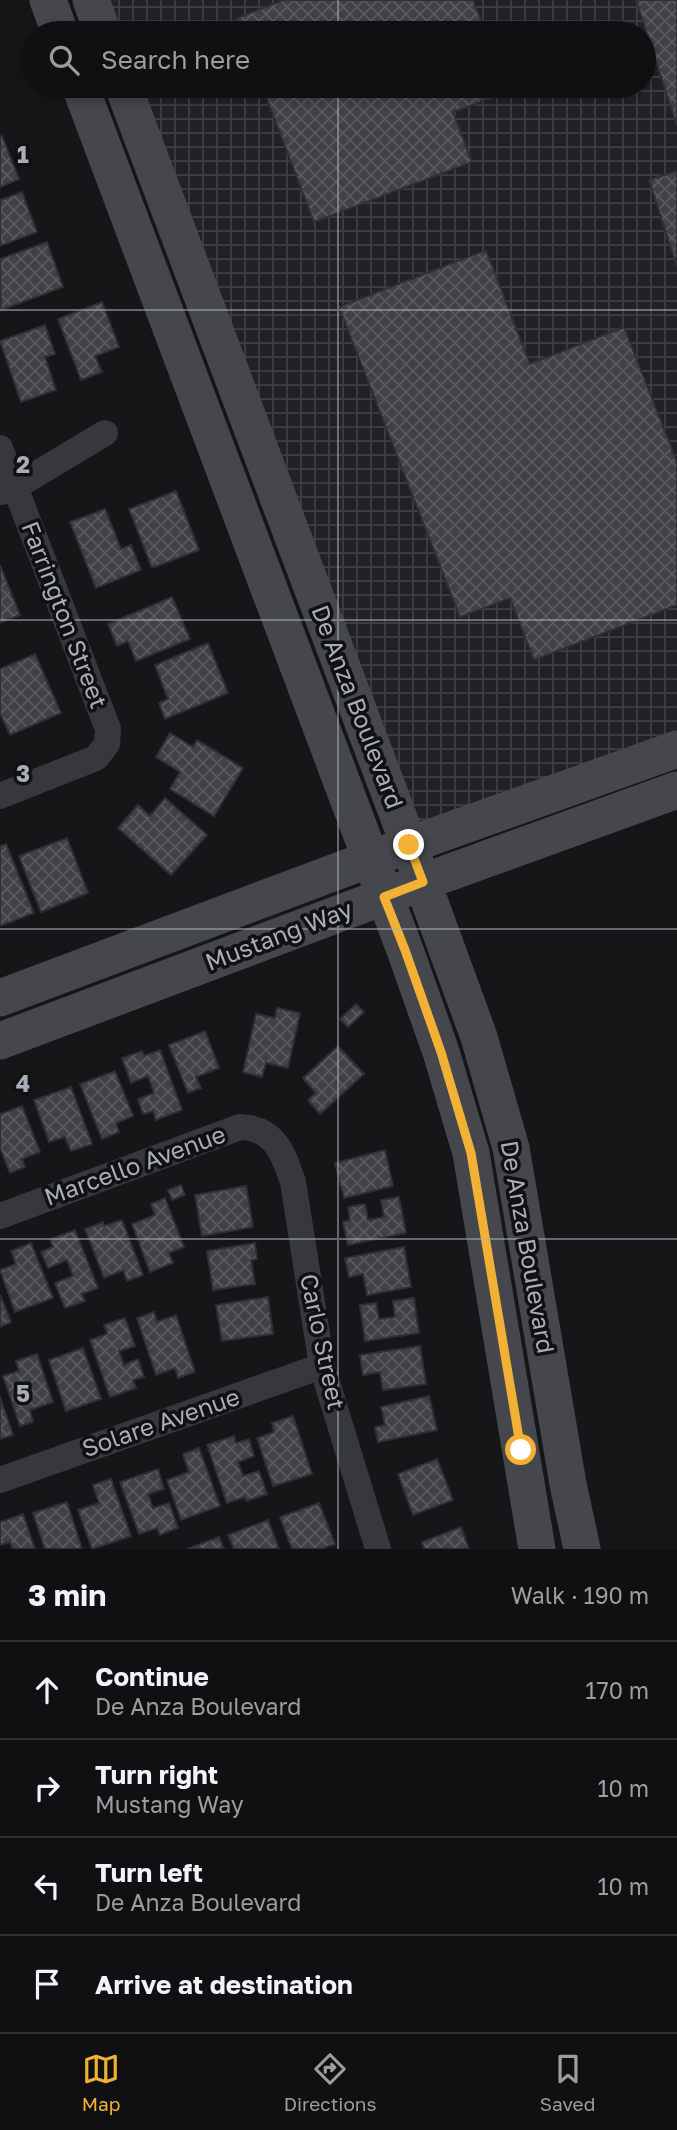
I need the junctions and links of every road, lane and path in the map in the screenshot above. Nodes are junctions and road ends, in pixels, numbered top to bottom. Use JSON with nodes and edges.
{"nodes":[{"id":1,"x":48,"y":0,"type":"edge"},
{"id":2,"x":91,"y":0,"type":"edge"},
{"id":3,"x":56,"y":21,"type":"edge"},
{"id":4,"x":99,"y":21,"type":"edge"},
{"id":5,"x":85,"y":98,"type":"edge"},
{"id":6,"x":128,"y":98,"type":"edge"},
{"id":7,"x":105,"y":433,"type":"dead end"},
{"id":8,"x":0,"y":448,"type":"edge"},
{"id":9,"x":8,"y":490,"type":"edge"},
{"id":10,"x":677,"y":749,"type":"edge"},
{"id":11,"x":677,"y":790,"type":"edge"},
{"id":12,"x":0,"y":796,"type":"edge"},
{"id":13,"x":409,"y":845,"type":"junction"},
{"id":14,"x":370,"y":859,"type":"junction"},
{"id":15,"x":423,"y":882,"type":"junction"},
{"id":16,"x":384,"y":897,"type":"junction"},
{"id":17,"x":0,"y":998,"type":"edge"},
{"id":18,"x":0,"y":1041,"type":"edge"},
{"id":19,"x":270,"y":1136,"type":"joint"},
{"id":20,"x":0,"y":1216,"type":"edge"},
{"id":21,"x":322,"y":1366,"type":"junction"},
{"id":22,"x":0,"y":1480,"type":"edge"},
{"id":23,"x":378,"y":1549,"type":"edge"},
{"id":24,"x":537,"y":1549,"type":"edge"},
{"id":25,"x":582,"y":1549,"type":"edge"}],
"edges":[{"from":1,"to":3,"type":"street"},
{"from":2,"to":4,"type":"street"},
{"from":5,"to":14,"type":"street","name":"De Anza Boulevard"},
{"from":6,"to":13,"type":"street","name":"De Anza Boulevard"},
{"from":7,"to":9,"type":"street"},
{"from":8,"to":9,"type":"street","name":"Farrington Street"},
{"from":9,"to":12,"type":"street","name":"Farrington Street"},
{"from":10,"to":13,"type":"street","name":"Mustang Way"},
{"from":11,"to":15,"type":"street","name":"Mustang Way"},
{"from":13,"to":14,"type":"street","name":"Mustang Way"},
{"from":13,"to":15,"type":"street","name":"De Anza Boulevard"},
{"from":14,"to":16,"type":"street","name":"De Anza Boulevard"},
{"from":14,"to":17,"type":"street","name":"Mustang Way"},
{"from":15,"to":16,"type":"street","name":"Mustang Way"},
{"from":15,"to":25,"type":"street","name":"De Anza Boulevard"},
{"from":16,"to":18,"type":"street","name":"Mustang Way"},
{"from":16,"to":24,"type":"street","name":"De Anza Boulevard"},
{"from":19,"to":20,"type":"street","name":"Marcello Avenue"},
{"from":19,"to":21,"type":"street","name":"Carlo Street"},
{"from":21,"to":22,"type":"street","name":"Solare Avenue"},
{"from":21,"to":23,"type":"street","name":"Carlo Street"}]}
